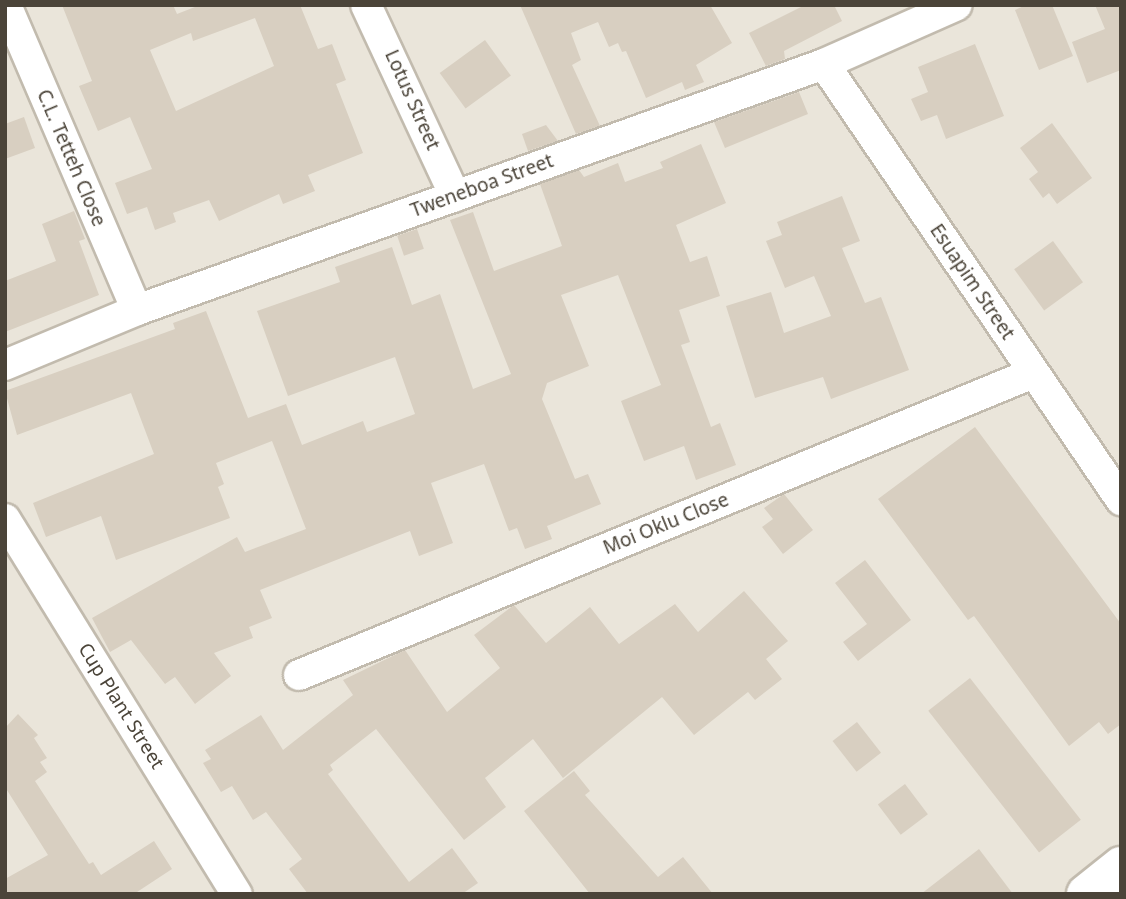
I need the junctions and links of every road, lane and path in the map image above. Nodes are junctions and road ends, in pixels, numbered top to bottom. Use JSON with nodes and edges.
{"nodes":[{"id":1,"x":6,"y":5,"type":"edge"},
{"id":2,"x":366,"y":5,"type":"edge"},
{"id":3,"x":957,"y":5,"type":"edge"},
{"id":4,"x":824,"y":64,"type":"junction"},
{"id":5,"x":455,"y":196,"type":"junction"},
{"id":6,"x":137,"y":310,"type":"junction"},
{"id":7,"x":5,"y":365,"type":"edge"},
{"id":8,"x":1033,"y":373,"type":"junction"},
{"id":9,"x":1121,"y":500,"type":"edge"},
{"id":10,"x":5,"y":519,"type":"edge"},
{"id":11,"x":299,"y":675,"type":"dead end"},
{"id":12,"x":1121,"y":866,"type":"edge"},
{"id":13,"x":237,"y":894,"type":"edge"},
{"id":14,"x":1086,"y":894,"type":"edge"}],
"edges":[{"from":1,"to":6,"type":"street","name":"C.L. Tetteh Close"},
{"from":2,"to":5,"type":"street","name":"Lotus Street"},
{"from":3,"to":4,"type":"street","name":"Tweneboa Street"},
{"from":4,"to":5,"type":"street","name":"Tweneboa Street"},
{"from":4,"to":8,"type":"street","name":"Esuapim Street"},
{"from":5,"to":6,"type":"street","name":"Tweneboa Street"},
{"from":6,"to":7,"type":"street","name":"Tweneboa Street"},
{"from":8,"to":9,"type":"street","name":"Esuapim Street"},
{"from":8,"to":11,"type":"street","name":"Moi Oklu Close"},
{"from":10,"to":13,"type":"street","name":"Cup Plant Street"},
{"from":12,"to":14,"type":"street"}]}
